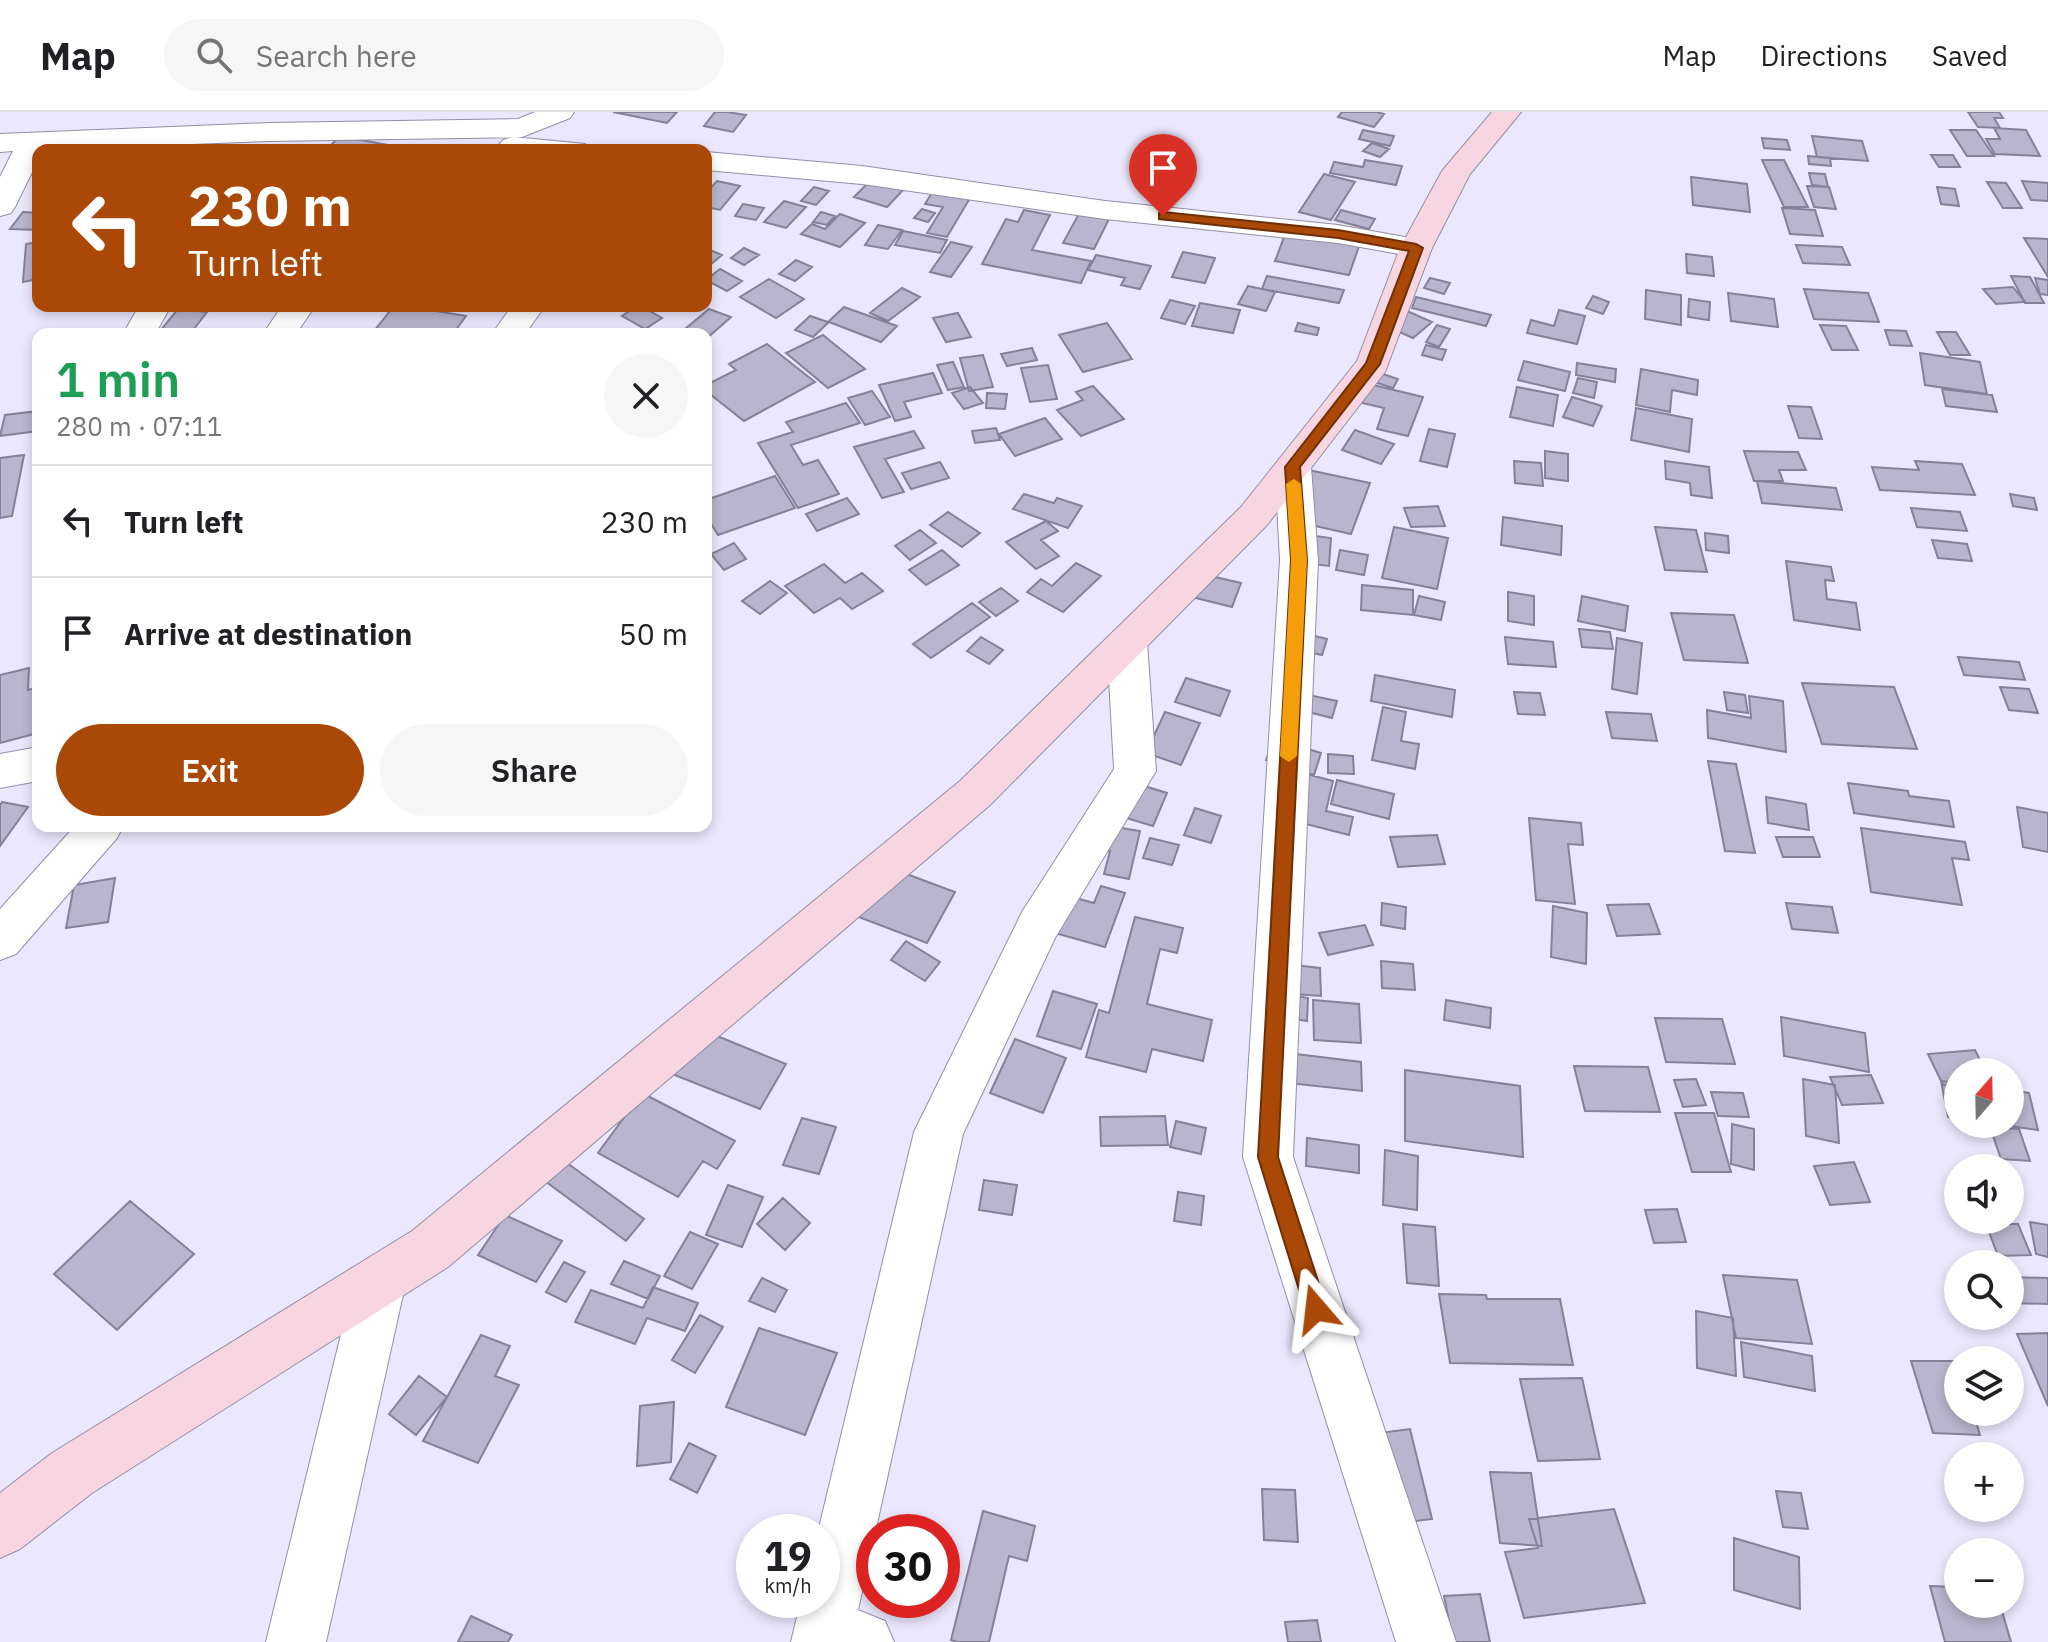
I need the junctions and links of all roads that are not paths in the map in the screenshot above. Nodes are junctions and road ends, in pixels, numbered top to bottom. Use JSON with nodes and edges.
{"nodes":[{"id":1,"x":560,"y":112,"type":"edge"},
{"id":2,"x":1507,"y":112,"type":"edge"},
{"id":3,"x":418,"y":140,"type":"edge"},
{"id":4,"x":33,"y":141,"type":"junction"},
{"id":5,"x":264,"y":141,"type":"edge"},
{"id":6,"x":515,"y":141,"type":"edge"},
{"id":7,"x":0,"y":143,"type":"edge"},
{"id":8,"x":535,"y":144,"type":"edge"},
{"id":9,"x":712,"y":162,"type":"edge"},
{"id":10,"x":0,"y":207,"type":"edge"},
{"id":11,"x":1416,"y":248,"type":"junction"},
{"id":12,"x":1293,"y":467,"type":"junction"},
{"id":13,"x":1127,"y":642,"type":"junction"},
{"id":14,"x":32,"y":765,"type":"edge"},
{"id":15,"x":0,"y":771,"type":"edge"},
{"id":16,"x":97,"y":832,"type":"edge"},
{"id":17,"x":0,"y":940,"type":"edge"},
{"id":18,"x":380,"y":1281,"type":"junction"},
{"id":19,"x":0,"y":1529,"type":"edge"},
{"id":20,"x":836,"y":1638,"type":"edge"},
{"id":21,"x":296,"y":1642,"type":"edge"},
{"id":22,"x":1426,"y":1642,"type":"edge"}],
"edges":[{"from":1,"to":6,"type":"street"},
{"from":2,"to":11,"type":"street"},
{"from":3,"to":5,"type":"street"},
{"from":3,"to":6,"type":"street"},
{"from":4,"to":5,"type":"street"},
{"from":4,"to":7,"type":"street"},
{"from":4,"to":10,"type":"street"},
{"from":6,"to":8,"type":"street"},
{"from":9,"to":11,"type":"street"},
{"from":11,"to":12,"type":"street"},
{"from":12,"to":13,"type":"street"},
{"from":12,"to":22,"type":"street"},
{"from":13,"to":18,"type":"street"},
{"from":13,"to":20,"type":"street"},
{"from":14,"to":15,"type":"street"},
{"from":16,"to":17,"type":"street"},
{"from":18,"to":19,"type":"street"},
{"from":18,"to":21,"type":"street"}]}
